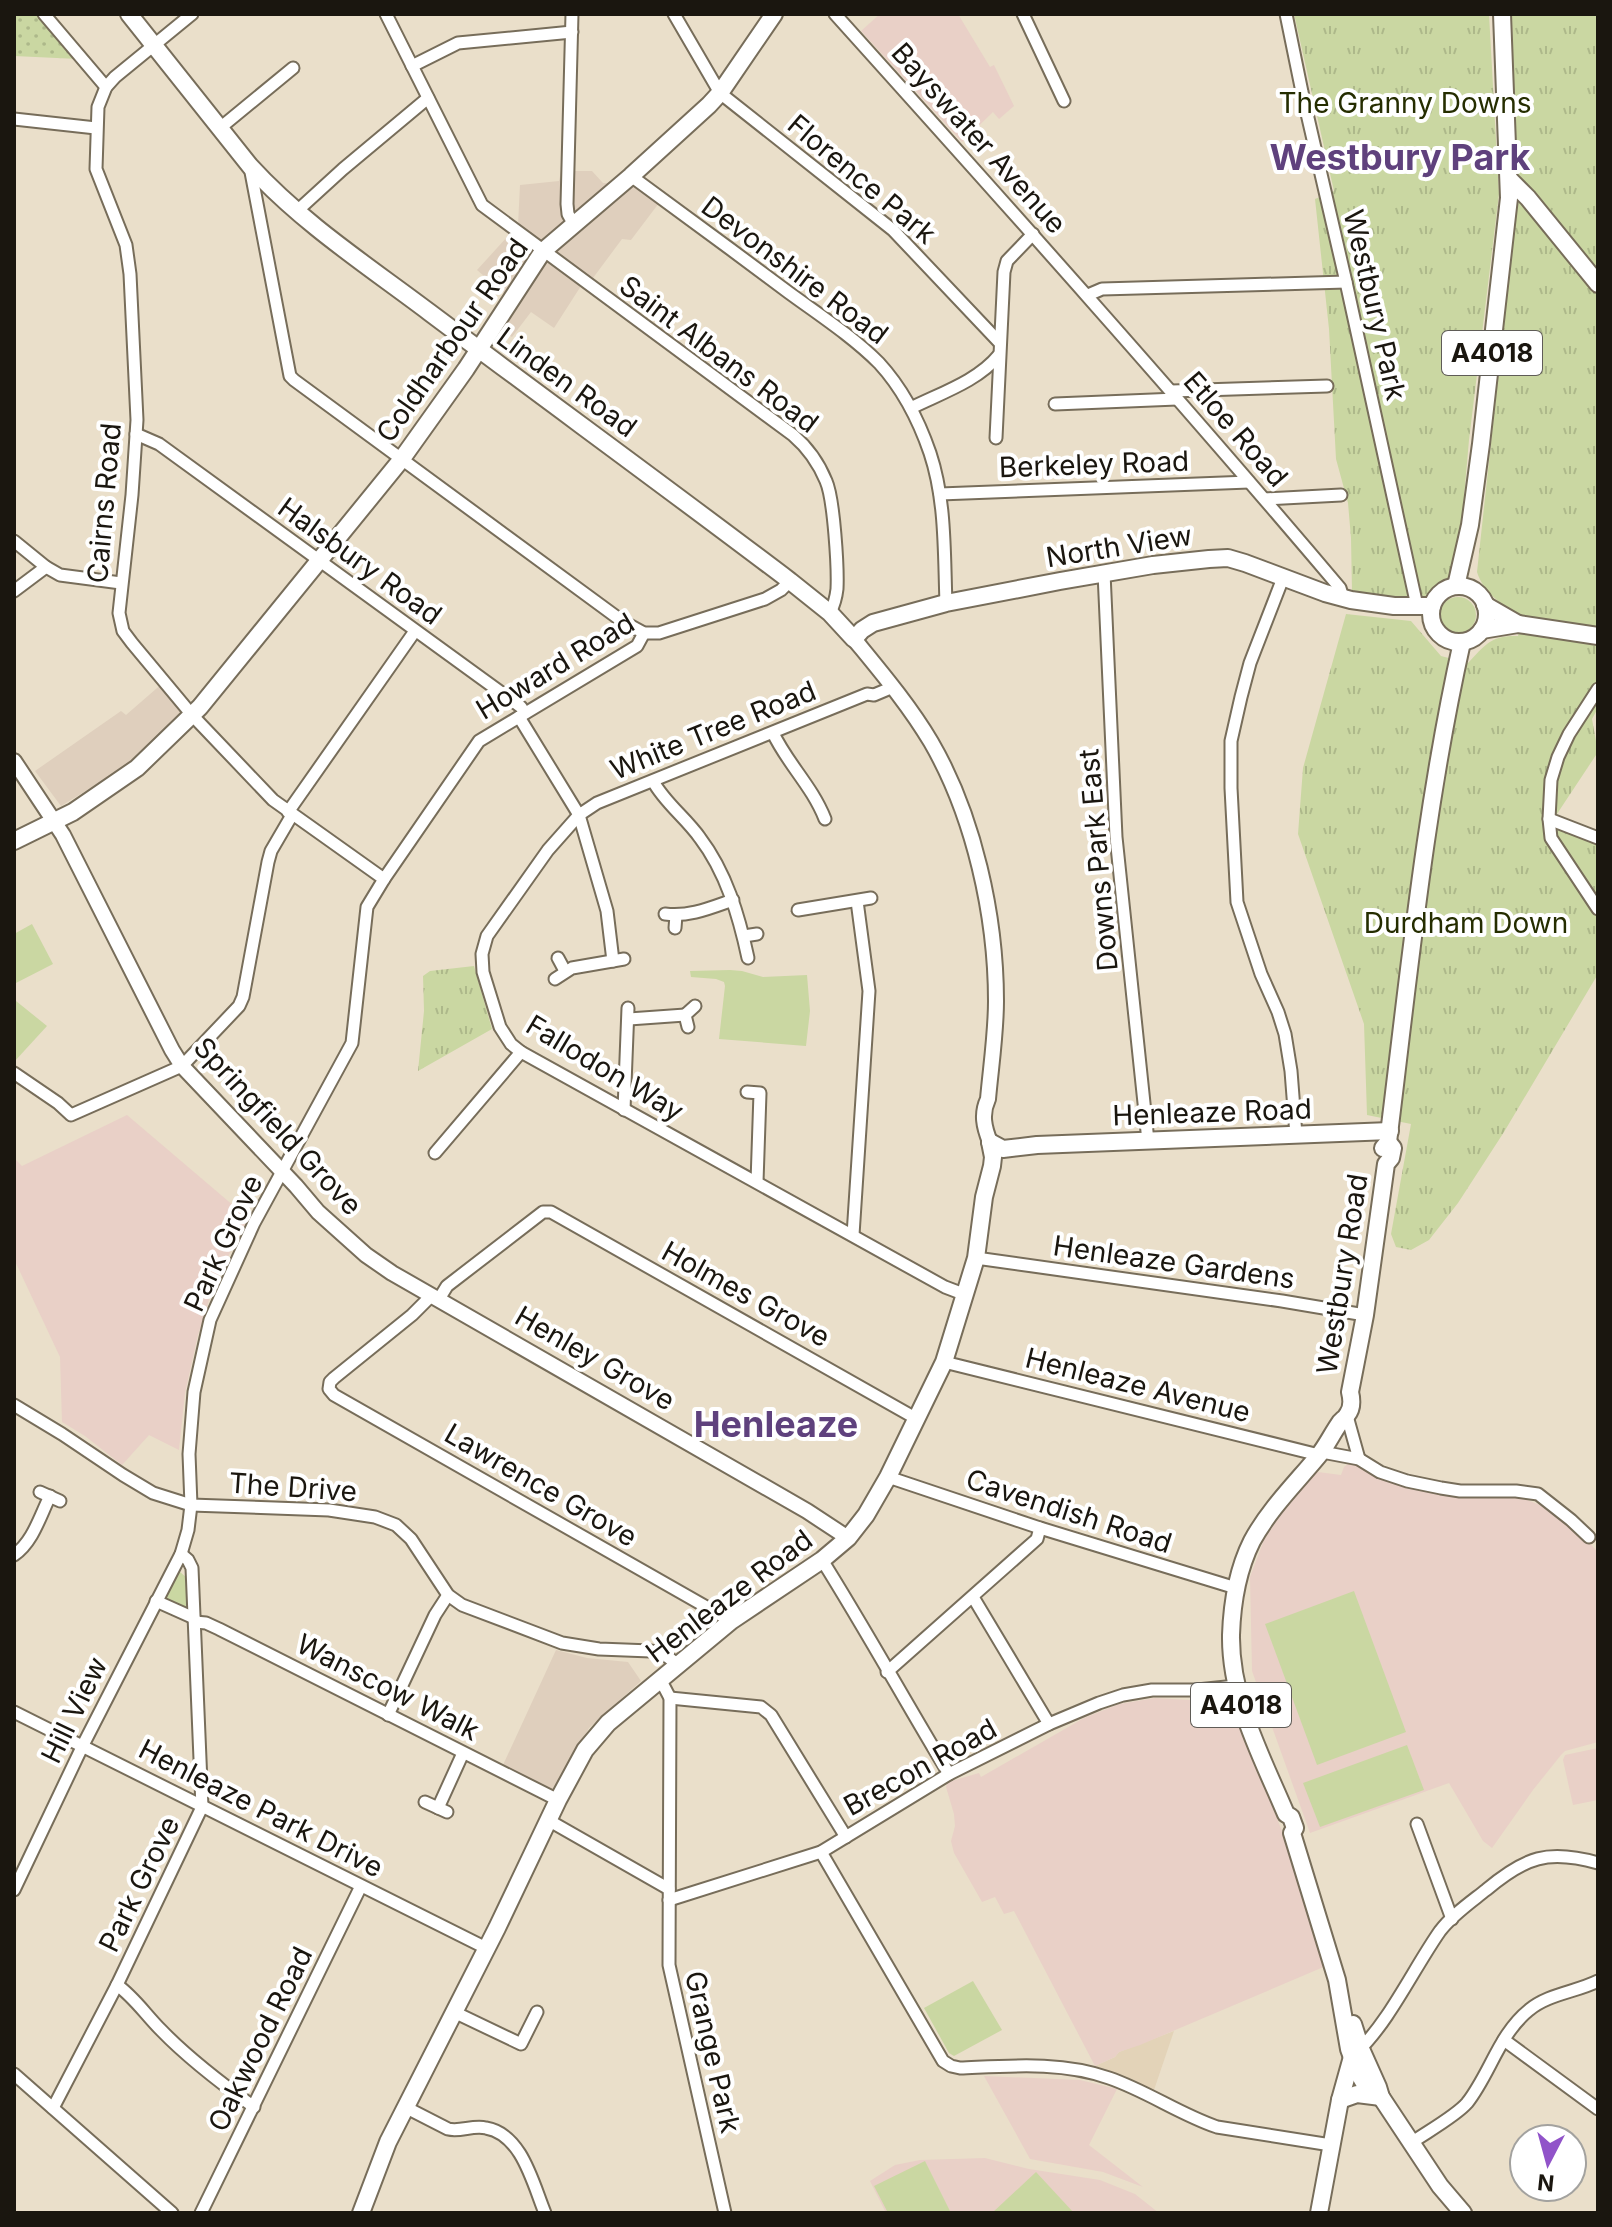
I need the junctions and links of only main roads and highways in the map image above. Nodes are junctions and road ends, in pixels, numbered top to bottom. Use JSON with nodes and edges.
{"nodes":[{"id":1,"x":129,"y":14,"type":"edge"},
{"id":2,"x":774,"y":14,"type":"edge"},
{"id":3,"x":1502,"y":14,"type":"edge"},
{"id":4,"x":1509,"y":179,"type":"junction"},
{"id":5,"x":1509,"y":198,"type":"junction"},
{"id":6,"x":1528,"y":198,"type":"junction"},
{"id":7,"x":1598,"y":284,"type":"edge"},
{"id":8,"x":478,"y":349,"type":"junction"},
{"id":9,"x":1462,"y":587,"type":"junction"},
{"id":10,"x":1485,"y":605,"type":"junction"},
{"id":11,"x":1426,"y":610,"type":"junction"},
{"id":12,"x":1518,"y":624,"type":"junction"},
{"id":13,"x":1482,"y":630,"type":"junction"},
{"id":14,"x":1598,"y":636,"type":"edge"},
{"id":15,"x":854,"y":639,"type":"joint"},
{"id":16,"x":1456,"y":641,"type":"junction"},
{"id":17,"x":14,"y":841,"type":"edge"},
{"id":18,"x":1389,"y":1136,"type":"junction"},
{"id":19,"x":1356,"y":2053,"type":"junction"},
{"id":20,"x":1381,"y":2097,"type":"junction"},
{"id":21,"x":1340,"y":2100,"type":"junction"},
{"id":22,"x":361,"y":2213,"type":"edge"},
{"id":23,"x":1319,"y":2213,"type":"edge"},
{"id":24,"x":1463,"y":2213,"type":"edge"}],
"edges":[{"from":1,"to":8,"type":"main road","name":"Linden Road"},
{"from":2,"to":8,"type":"main road","name":"Coldharbour Road"},
{"from":3,"to":4,"type":"main road","number":"A4018"},
{"from":4,"to":5,"type":"main road","number":"A4018"},
{"from":4,"to":6,"type":"main road"},
{"from":5,"to":6,"type":"main road"},
{"from":5,"to":9,"type":"main road","number":"A4018"},
{"from":6,"to":7,"type":"main road"},
{"from":8,"to":15,"type":"main road","name":"Linden Road"},
{"from":8,"to":17,"type":"main road","name":"Coldharbour Road"},
{"from":9,"to":10,"type":"main road"},
{"from":9,"to":11,"type":"main road"},
{"from":10,"to":12,"type":"main road"},
{"from":10,"to":13,"type":"main road"},
{"from":11,"to":15,"type":"main road","name":"North View"},
{"from":11,"to":16,"type":"main road"},
{"from":12,"to":13,"type":"main road"},
{"from":12,"to":14,"type":"main road"},
{"from":13,"to":16,"type":"main road"},
{"from":16,"to":18,"type":"main road","name":"Westbury Road","number":"A4018"},
{"from":18,"to":19,"type":"main road","name":"Westbury Road","number":"A4018"},
{"from":18,"to":22,"type":"main road","name":"Henleaze Road"},
{"from":19,"to":20,"type":"main road","name":"Westbury Road","number":"A4018"},
{"from":19,"to":21,"type":"main road","name":"Westbury Road"},
{"from":20,"to":21,"type":"main road"},
{"from":20,"to":24,"type":"main road","number":"A4018"},
{"from":21,"to":23,"type":"main road","name":"Westbury Road"}]}
